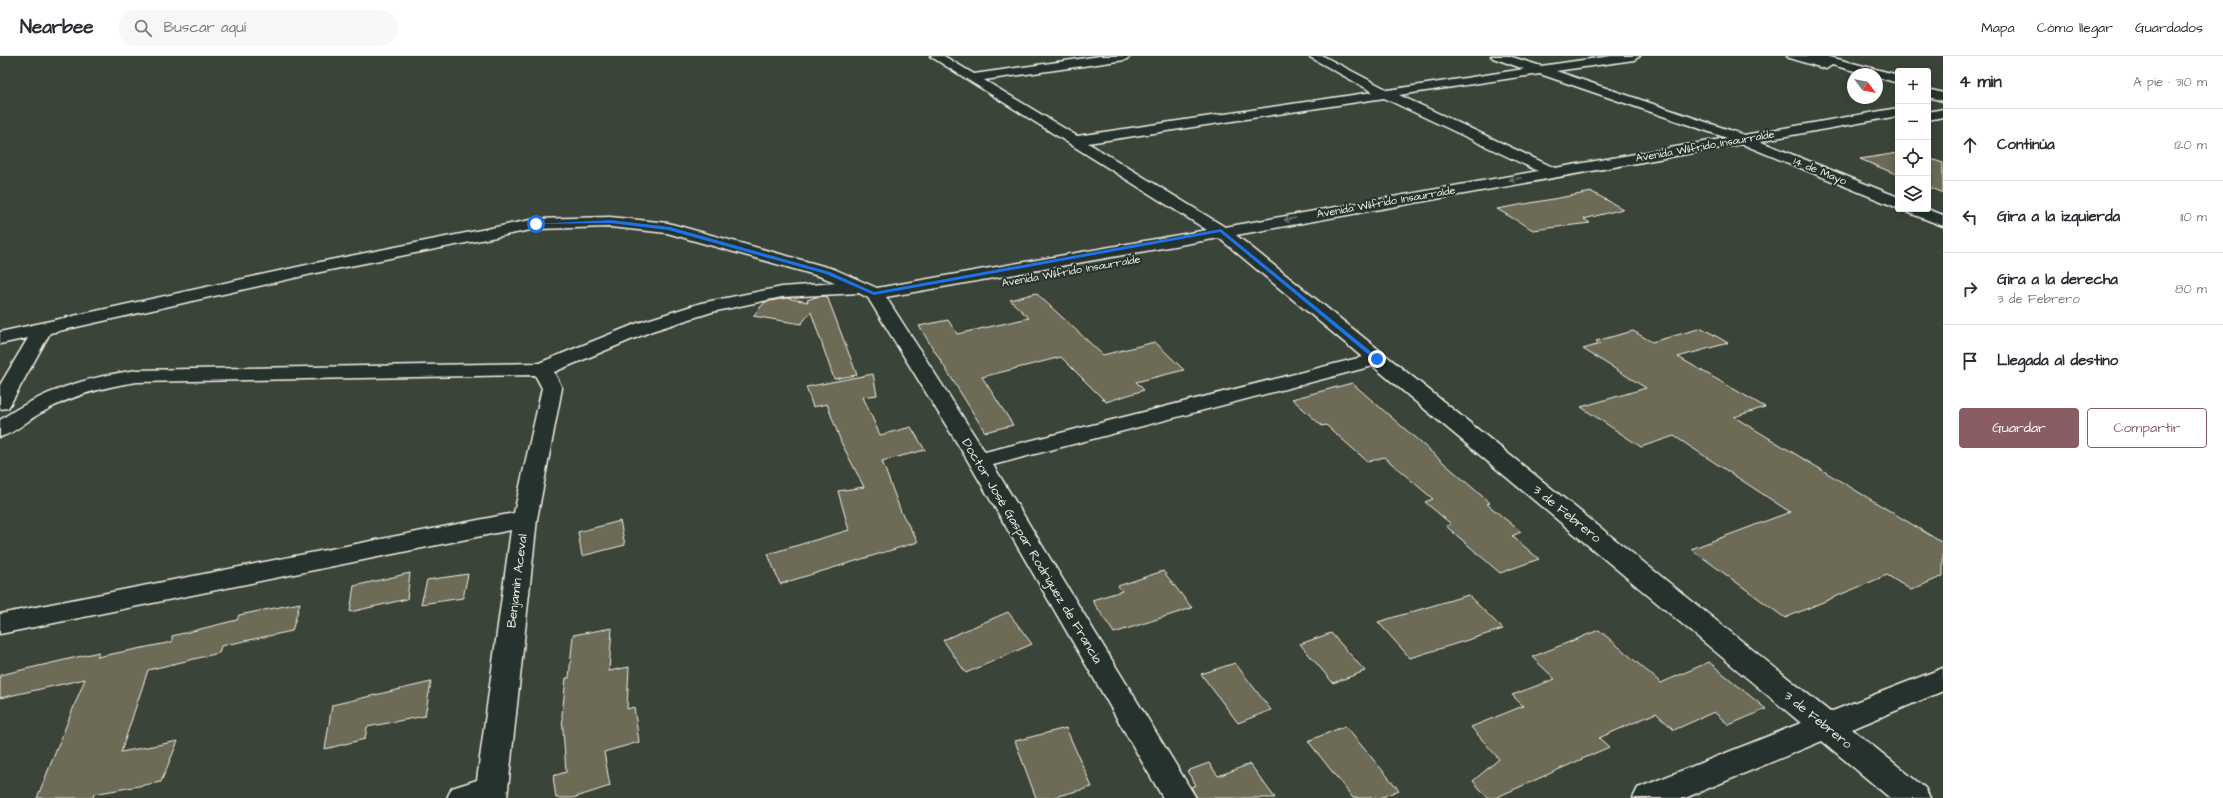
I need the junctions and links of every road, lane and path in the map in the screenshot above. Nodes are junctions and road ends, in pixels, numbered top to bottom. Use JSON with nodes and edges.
{"nodes":[{"id":1,"x":936,"y":56,"type":"edge"},
{"id":2,"x":1125,"y":56,"type":"edge"},
{"id":3,"x":1314,"y":56,"type":"edge"},
{"id":4,"x":1497,"y":56,"type":"edge"},
{"id":5,"x":1634,"y":56,"type":"edge"},
{"id":6,"x":1793,"y":56,"type":"edge"},
{"id":7,"x":1812,"y":56,"type":"edge"},
{"id":8,"x":1540,"y":70,"type":"junction"},
{"id":9,"x":1847,"y":71,"type":"edge"},
{"id":10,"x":972,"y":78,"type":"junction"},
{"id":11,"x":1895,"y":78,"type":"edge"},
{"id":12,"x":1883,"y":80,"type":"edge"},
{"id":13,"x":1895,"y":83,"type":"edge"},
{"id":14,"x":1931,"y":88,"type":"edge"},
{"id":15,"x":1943,"y":91,"type":"edge"},
{"id":16,"x":1386,"y":94,"type":"junction"},
{"id":17,"x":1931,"y":94,"type":"edge"},
{"id":18,"x":1943,"y":97,"type":"edge"},
{"id":19,"x":1943,"y":104,"type":"edge"},
{"id":20,"x":1931,"y":106,"type":"edge"},
{"id":21,"x":1895,"y":113,"type":"edge"},
{"id":22,"x":1943,"y":114,"type":"edge"},
{"id":23,"x":1931,"y":116,"type":"edge"},
{"id":24,"x":1895,"y":123,"type":"edge"},
{"id":25,"x":1742,"y":139,"type":"junction"},
{"id":26,"x":1074,"y":141,"type":"junction"},
{"id":27,"x":1758,"y":146,"type":"junction"},
{"id":28,"x":1553,"y":173,"type":"junction"},
{"id":29,"x":1895,"y":202,"type":"edge"},
{"id":30,"x":1920,"y":212,"type":"edge"},
{"id":31,"x":1943,"y":221,"type":"edge"},
{"id":32,"x":1228,"y":236,"type":"junction"},
{"id":33,"x":873,"y":295,"type":"junction"},
{"id":34,"x":43,"y":328,"type":"junction"},
{"id":35,"x":0,"y":338,"type":"edge"},
{"id":36,"x":1377,"y":359,"type":"junction"},
{"id":37,"x":542,"y":369,"type":"junction"},
{"id":38,"x":0,"y":403,"type":"edge"},
{"id":39,"x":0,"y":430,"type":"edge"},
{"id":40,"x":979,"y":461,"type":"junction"},
{"id":41,"x":525,"y":519,"type":"junction"},
{"id":42,"x":0,"y":624,"type":"edge"},
{"id":43,"x":1943,"y":679,"type":"edge"},
{"id":44,"x":1826,"y":726,"type":"junction"},
{"id":45,"x":482,"y":796,"type":"edge"},
{"id":46,"x":1180,"y":798,"type":"edge"},
{"id":47,"x":1649,"y":798,"type":"edge"},
{"id":48,"x":1914,"y":798,"type":"edge"}],
"edges":[{"from":1,"to":10,"type":"street","name":"3 de Febrero"},
{"from":2,"to":10,"type":"street"},
{"from":3,"to":16,"type":"street"},
{"from":4,"to":8,"type":"street","name":"14 de Mayo"},
{"from":5,"to":8,"type":"street"},
{"from":6,"to":9,"type":"street"},
{"from":7,"to":11,"type":"street"},
{"from":8,"to":16,"type":"street"},
{"from":8,"to":25,"type":"street","name":"14 de Mayo"},
{"from":10,"to":26,"type":"street","name":"3 de Febrero"},
{"from":12,"to":13,"type":"street"},
{"from":14,"to":15,"type":"street"},
{"from":16,"to":26,"type":"street"},
{"from":16,"to":28,"type":"street"},
{"from":17,"to":18,"type":"street"},
{"from":19,"to":20,"type":"street"},
{"from":21,"to":25,"type":"street","name":"Avenida Wilfrido Insaurralde"},
{"from":22,"to":23,"type":"street"},
{"from":24,"to":27,"type":"street","name":"Avenida Wilfrido Insaurralde"},
{"from":25,"to":27,"type":"street","name":"14 de Mayo"},
{"from":25,"to":28,"type":"street","name":"Avenida Wilfrido Insaurralde"},
{"from":26,"to":32,"type":"street","name":"3 de Febrero"},
{"from":27,"to":29,"type":"street","name":"14 de Mayo"},
{"from":27,"to":32,"type":"street","name":"Avenida Wilfrido Insaurralde"},
{"from":28,"to":32,"type":"street","name":"Avenida Wilfrido Insaurralde","one_way":true},
{"from":30,"to":31,"type":"street"},
{"from":32,"to":33,"type":"street","name":"Avenida Wilfrido Insaurralde"},
{"from":32,"to":36,"type":"street","name":"3 de Febrero"},
{"from":33,"to":34,"type":"street"},
{"from":33,"to":37,"type":"street","name":"Avenida Wilfrido Insaurralde"},
{"from":33,"to":40,"type":"street","name":"Doctor José Gaspar Rodriguez de Francia"},
{"from":34,"to":35,"type":"street"},
{"from":34,"to":38,"type":"street"},
{"from":36,"to":40,"type":"street"},
{"from":36,"to":44,"type":"street","name":"3 de Febrero"},
{"from":37,"to":39,"type":"street"},
{"from":37,"to":41,"type":"street","name":"Benjamín Aceval"},
{"from":40,"to":46,"type":"street","name":"Doctor José Gaspar Rodriguez de Francia"},
{"from":41,"to":42,"type":"street"},
{"from":41,"to":45,"type":"street","name":"Benjamín Aceval"},
{"from":43,"to":44,"type":"street"},
{"from":44,"to":47,"type":"street"},
{"from":44,"to":48,"type":"street","name":"3 de Febrero"}]}
